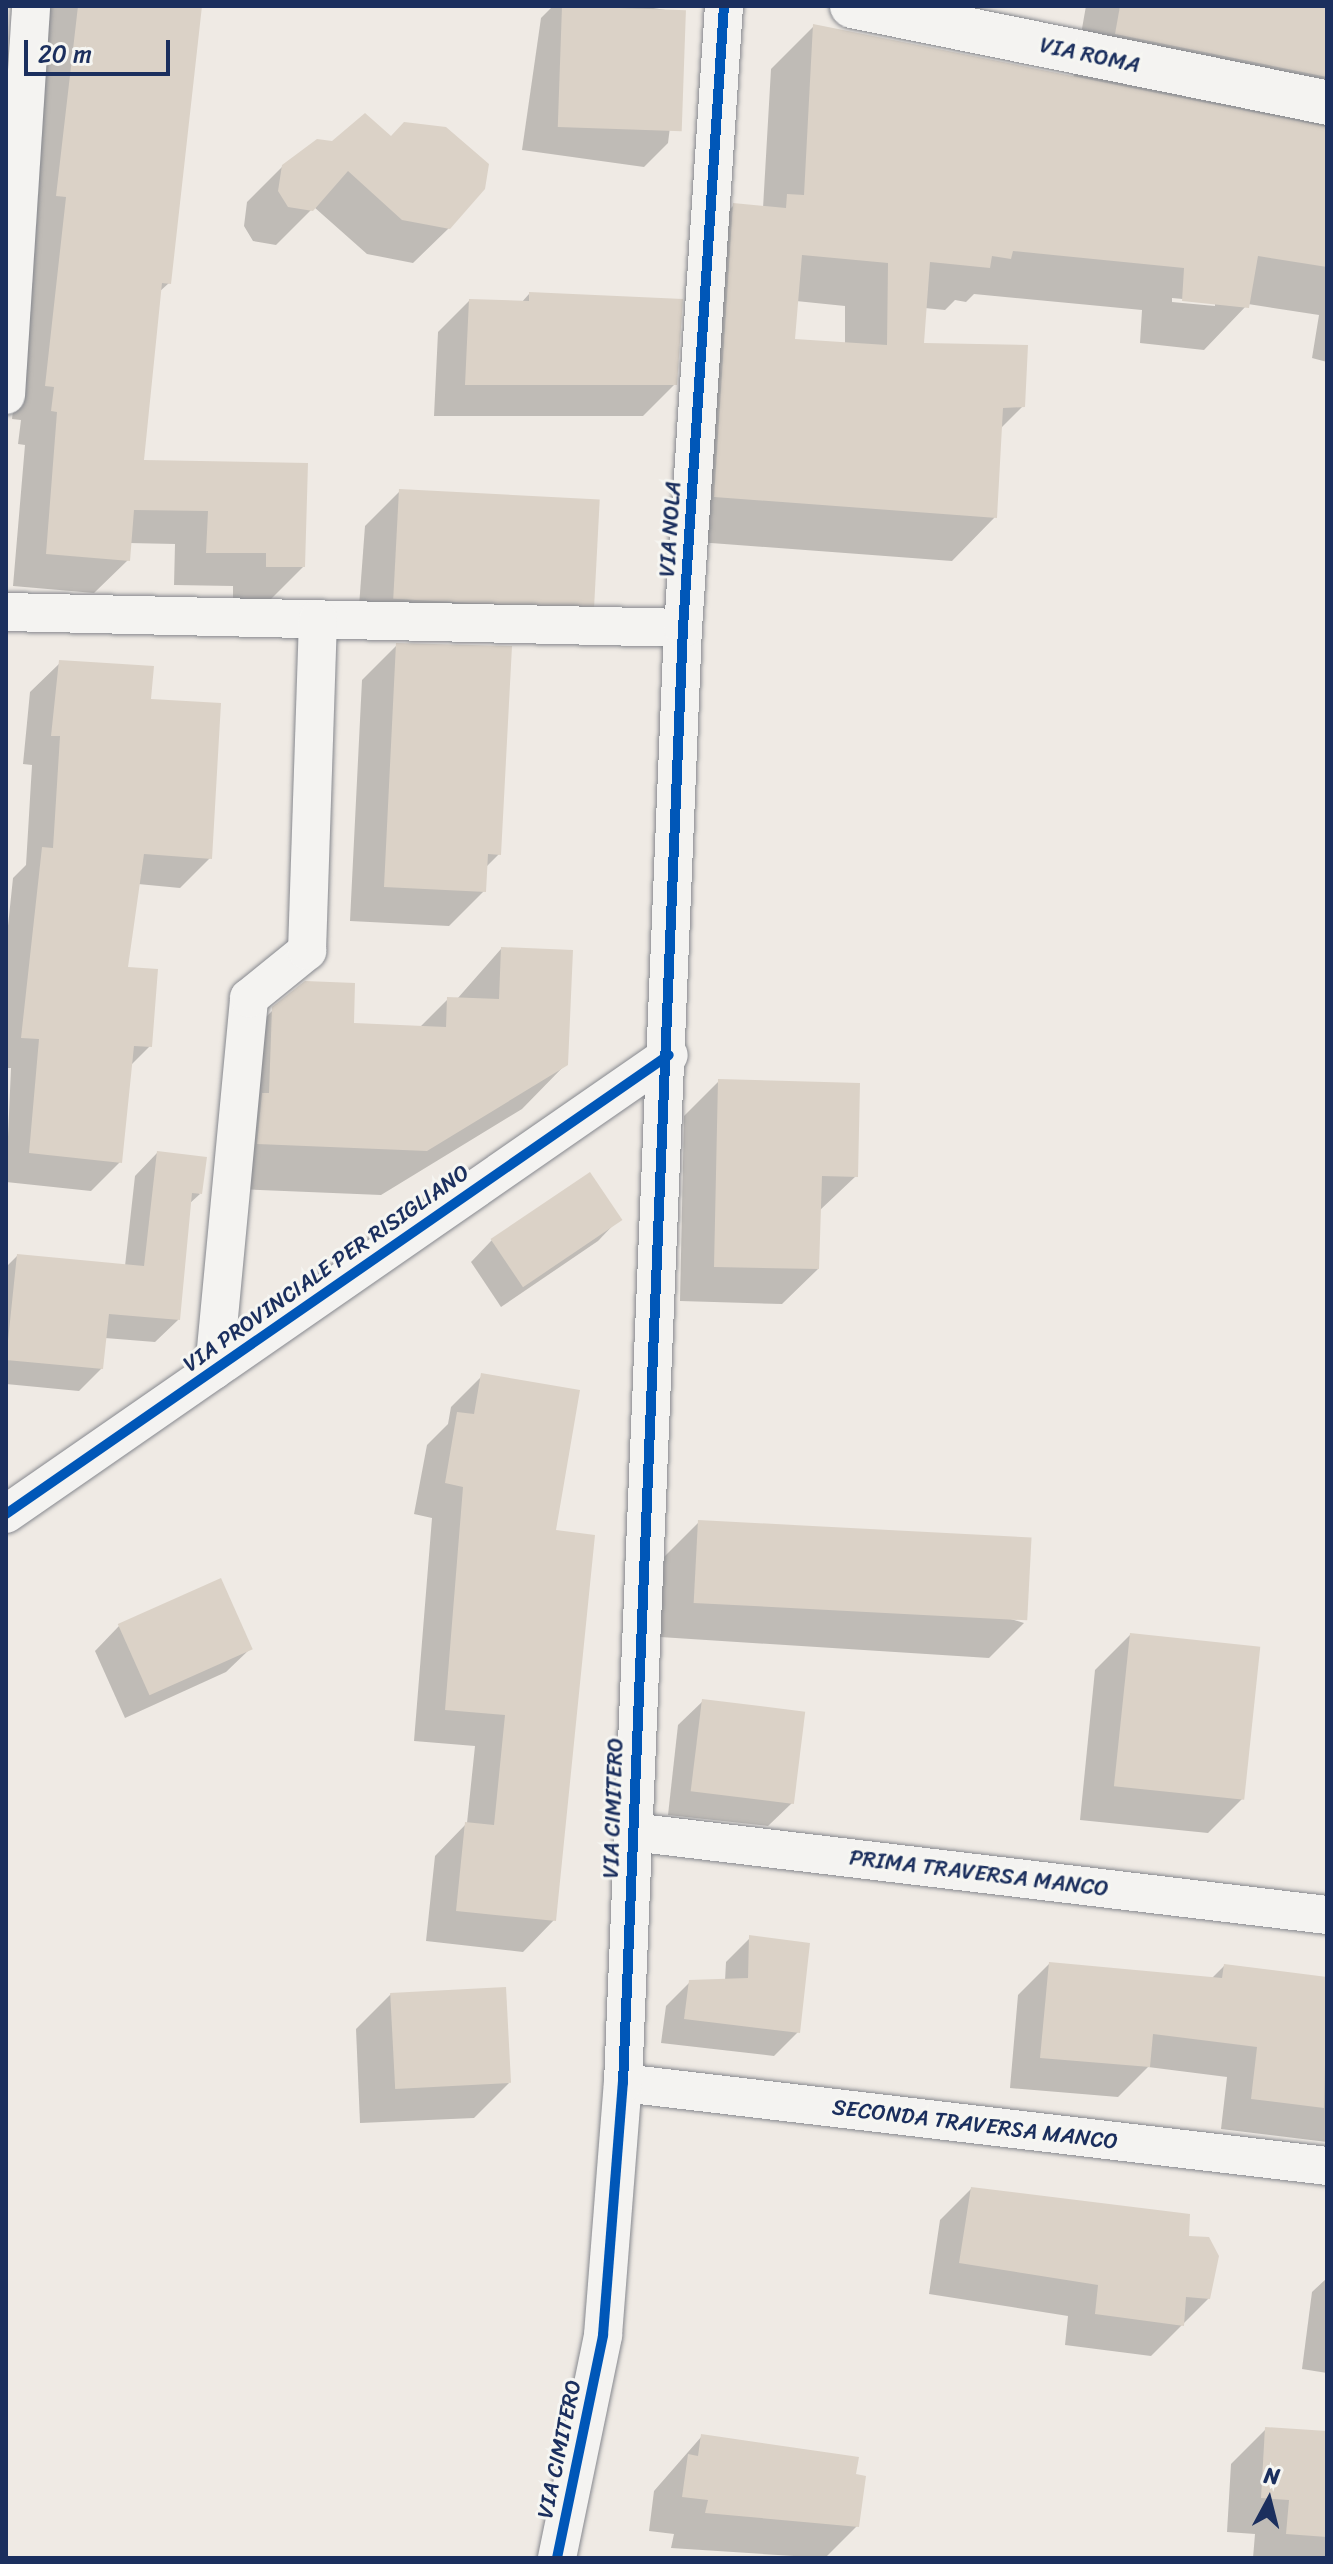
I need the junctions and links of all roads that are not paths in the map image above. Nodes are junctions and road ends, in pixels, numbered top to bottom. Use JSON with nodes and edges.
{"nodes":[{"id":1,"x":31,"y":6,"type":"edge"},
{"id":2,"x":724,"y":6,"type":"edge"},
{"id":3,"x":852,"y":6,"type":"edge"},
{"id":4,"x":1327,"y":103,"type":"edge"},
{"id":5,"x":6,"y":395,"type":"edge"},
{"id":6,"x":6,"y":612,"type":"edge"},
{"id":7,"x":318,"y":619,"type":"junction"},
{"id":8,"x":683,"y":628,"type":"junction"},
{"id":9,"x":669,"y":1055,"type":"junction"},
{"id":10,"x":214,"y":1370,"type":"junction"},
{"id":11,"x":6,"y":1514,"type":"edge"},
{"id":12,"x":632,"y":1832,"type":"junction"},
{"id":13,"x":1327,"y":1915,"type":"edge"},
{"id":14,"x":623,"y":2083,"type":"junction"},
{"id":15,"x":1327,"y":2166,"type":"edge"},
{"id":16,"x":563,"y":2557,"type":"edge"}],
"edges":[{"from":1,"to":5,"type":"street"},
{"from":2,"to":8,"type":"street","name":"VIA NOLA"},
{"from":3,"to":4,"type":"street","name":"VIA ROMA"},
{"from":6,"to":7,"type":"street"},
{"from":7,"to":8,"type":"street"},
{"from":7,"to":10,"type":"street"},
{"from":8,"to":9,"type":"street","name":"VIA NOLA"},
{"from":9,"to":10,"type":"street","name":"VIA PROVINCIALE PER RISIGLIANO"},
{"from":9,"to":12,"type":"street","name":"VIA CIMITERO"},
{"from":10,"to":11,"type":"street","name":"VIA PROVINCIALE PER RISIGLIANO"},
{"from":12,"to":13,"type":"street","name":"PRIMA TRAVERSA MANCO"},
{"from":12,"to":14,"type":"street","name":"VIA CIMITERO"},
{"from":14,"to":15,"type":"street","name":"SECONDA TRAVERSA MANCO"},
{"from":14,"to":16,"type":"street","name":"VIA CIMITERO"}]}
